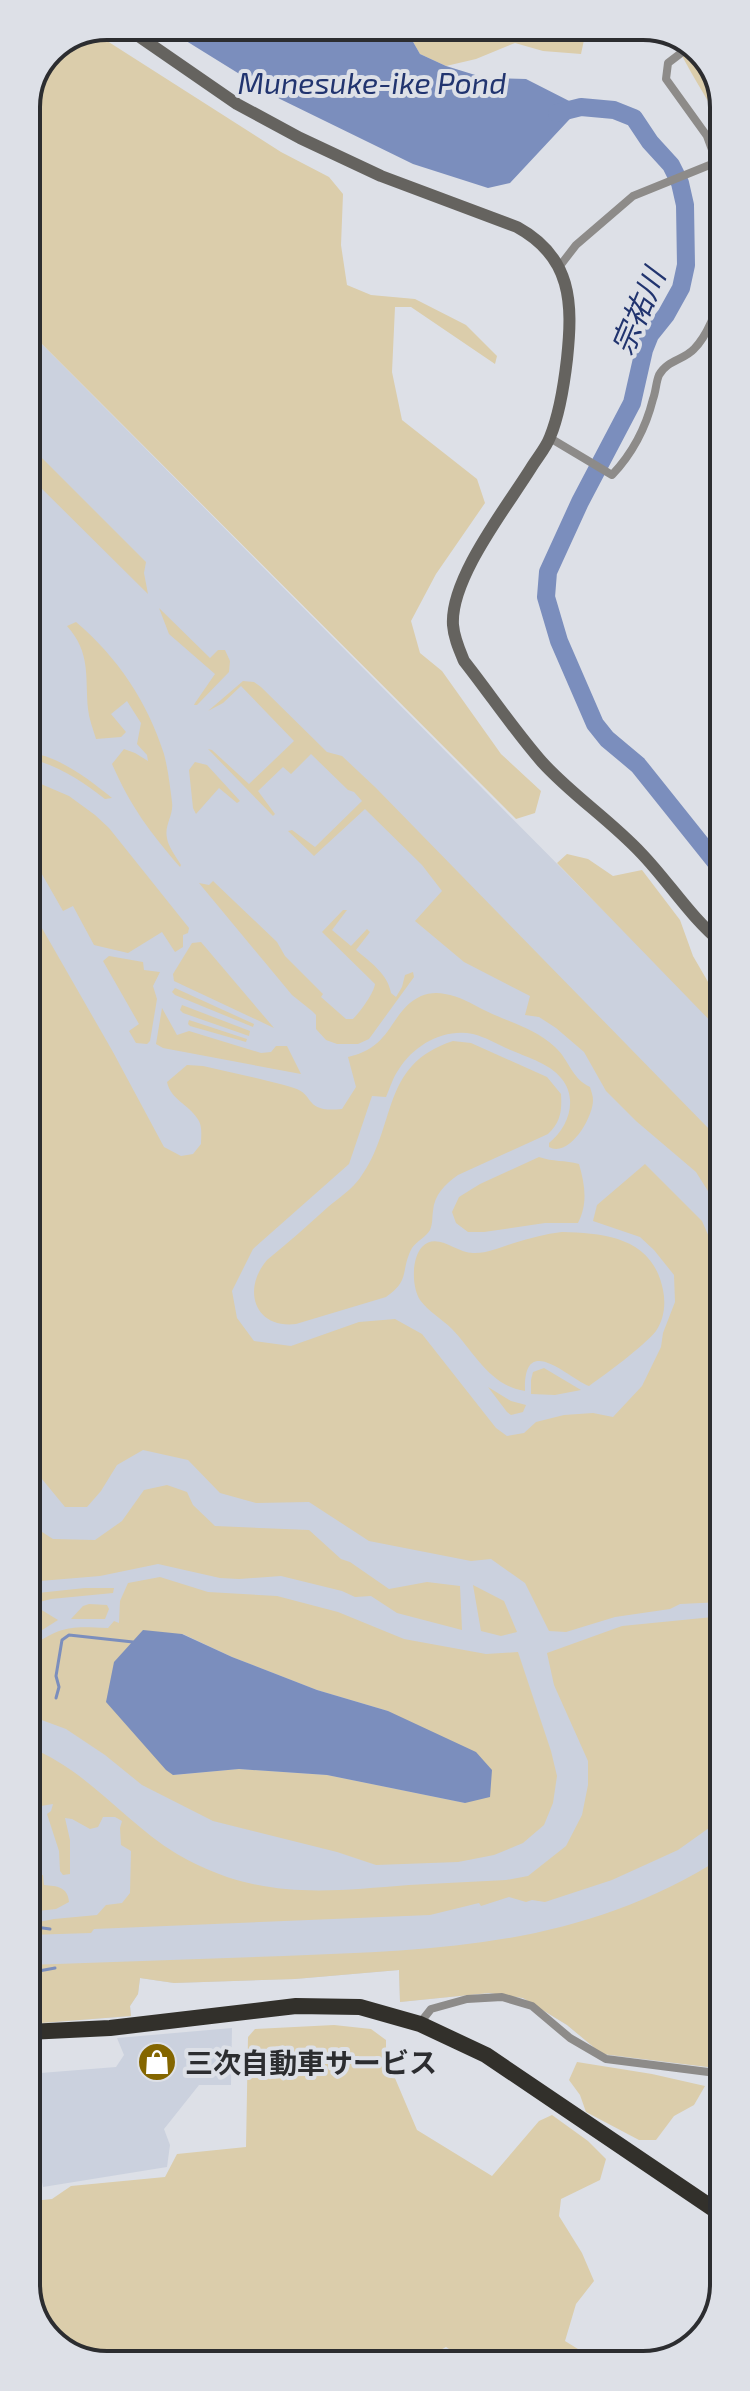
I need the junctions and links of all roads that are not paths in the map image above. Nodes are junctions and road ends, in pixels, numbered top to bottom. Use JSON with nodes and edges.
{"nodes":[{"id":1,"x":144,"y":40,"type":"edge"},
{"id":2,"x":682,"y":53,"type":"edge"},
{"id":3,"x":710,"y":144,"type":"edge"},
{"id":4,"x":710,"y":165,"type":"edge"},
{"id":5,"x":559,"y":267,"type":"junction"},
{"id":6,"x":710,"y":322,"type":"edge"},
{"id":7,"x":550,"y":438,"type":"junction"},
{"id":8,"x":710,"y":932,"type":"edge"},
{"id":9,"x":420,"y":2024,"type":"junction"},
{"id":10,"x":40,"y":2031,"type":"edge"},
{"id":11,"x":710,"y":2072,"type":"edge"},
{"id":12,"x":710,"y":2207,"type":"edge"}],
"edges":[{"from":1,"to":5,"type":"street"},
{"from":2,"to":3,"type":"street"},
{"from":4,"to":5,"type":"street"},
{"from":5,"to":7,"type":"street"},
{"from":6,"to":7,"type":"street"},
{"from":7,"to":8,"type":"street"},
{"from":9,"to":10,"type":"highway"},
{"from":9,"to":11,"type":"street"},
{"from":9,"to":12,"type":"highway"}]}
